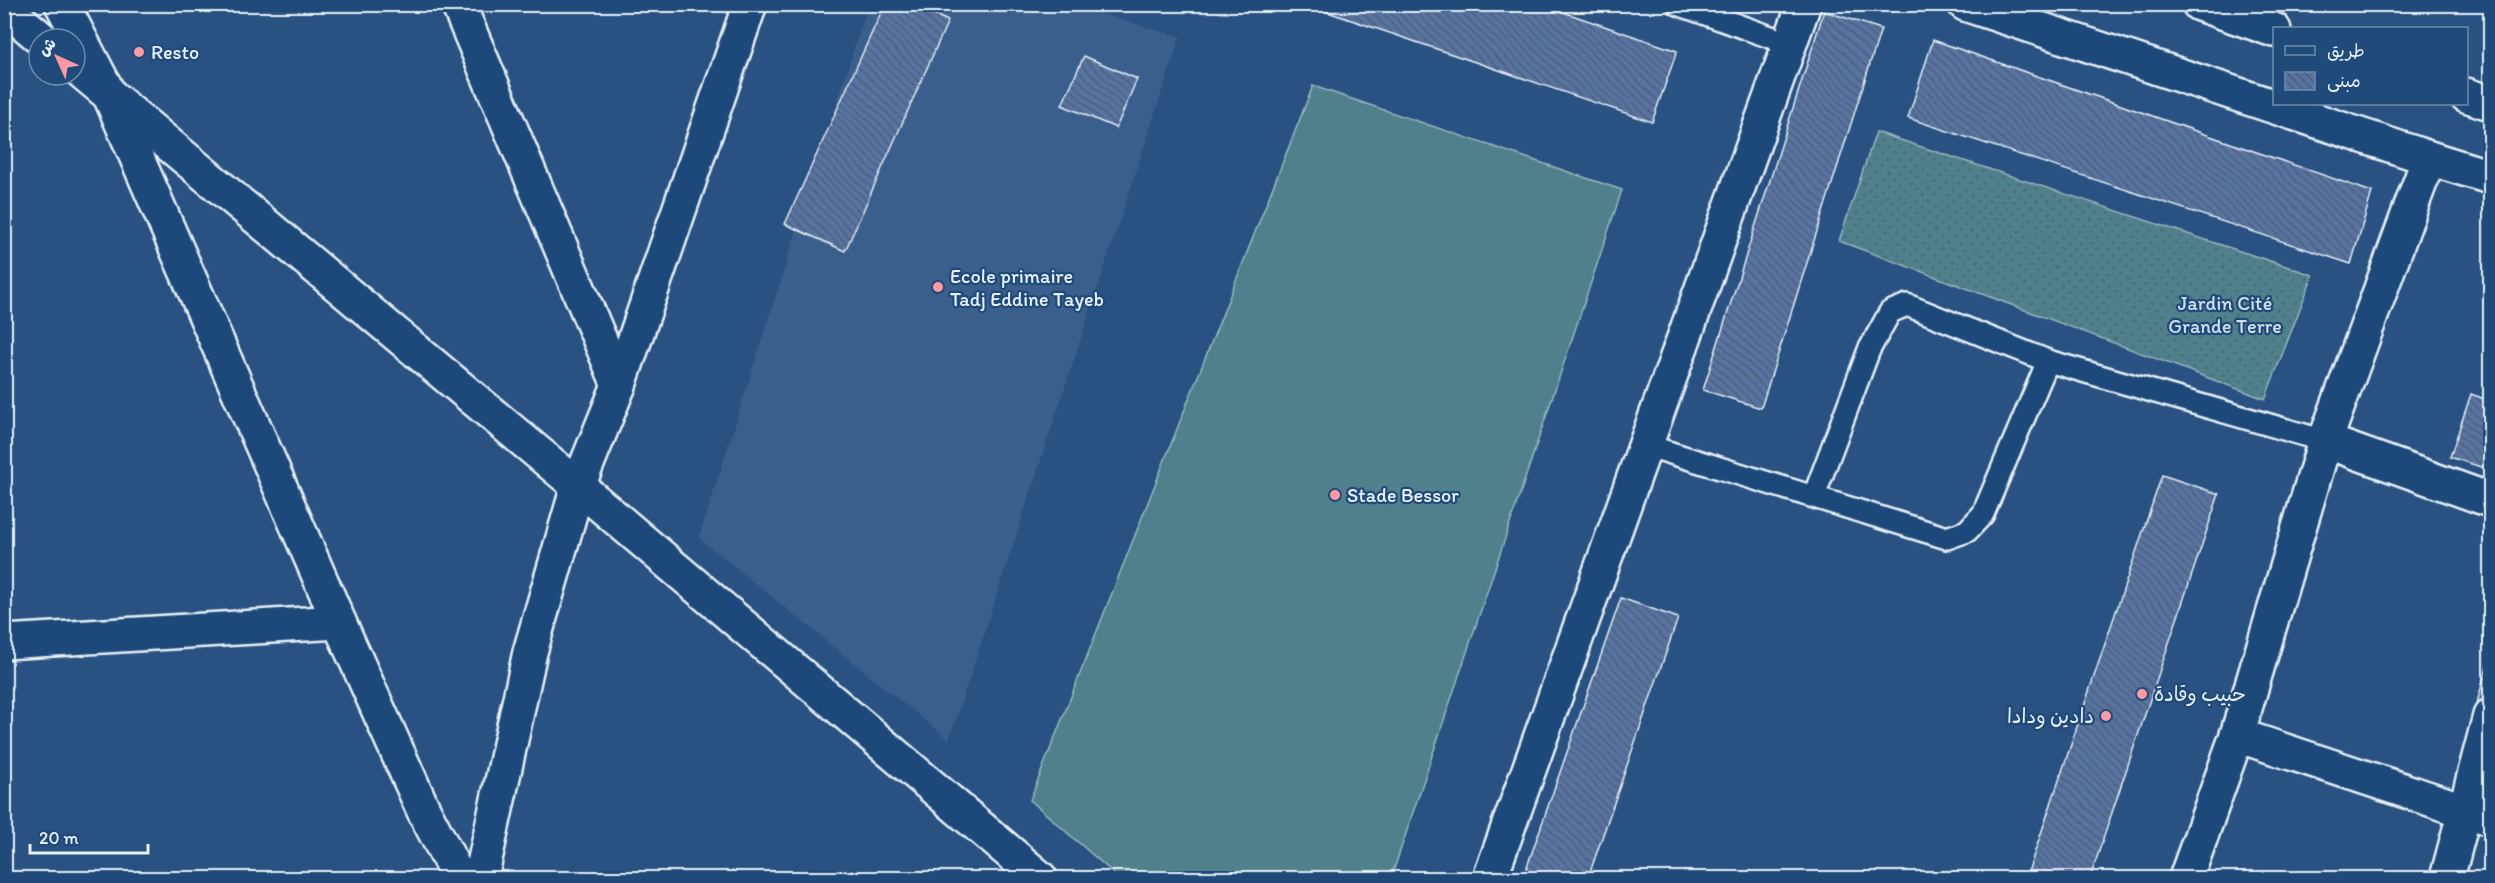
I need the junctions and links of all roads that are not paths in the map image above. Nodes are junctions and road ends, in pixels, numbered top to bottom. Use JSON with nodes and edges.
{"nodes":[{"id":1,"x":62,"y":4,"type":"edge"},
{"id":2,"x":458,"y":4,"type":"edge"},
{"id":3,"x":750,"y":4,"type":"edge"},
{"id":4,"x":1678,"y":4,"type":"edge"},
{"id":5,"x":1804,"y":4,"type":"edge"},
{"id":6,"x":1965,"y":4,"type":"edge"},
{"id":7,"x":2199,"y":4,"type":"edge"},
{"id":8,"x":4,"y":8,"type":"edge"},
{"id":9,"x":27,"y":27,"type":"edge"},
{"id":10,"x":2273,"y":30,"type":"edge"},
{"id":11,"x":1790,"y":44,"type":"junction"},
{"id":12,"x":87,"y":76,"type":"edge"},
{"id":13,"x":110,"y":96,"type":"junction"},
{"id":14,"x":2468,"y":96,"type":"edge"},
{"id":15,"x":2490,"y":103,"type":"edge"},
{"id":16,"x":2429,"y":158,"type":"junction"},
{"id":17,"x":2490,"y":177,"type":"edge"},
{"id":18,"x":2048,"y":361,"type":"junction"},
{"id":19,"x":619,"y":385,"type":"junction"},
{"id":20,"x":2325,"y":441,"type":"junction"},
{"id":21,"x":1645,"y":445,"type":"junction"},
{"id":22,"x":578,"y":486,"type":"junction"},
{"id":23,"x":1814,"y":496,"type":"junction"},
{"id":24,"x":2490,"y":500,"type":"edge"},
{"id":25,"x":339,"y":622,"type":"junction"},
{"id":26,"x":4,"y":642,"type":"edge"},
{"id":27,"x":2490,"y":716,"type":"edge"},
{"id":28,"x":2237,"y":735,"type":"junction"},
{"id":29,"x":2478,"y":815,"type":"edge"},
{"id":30,"x":459,"y":879,"type":"edge"},
{"id":31,"x":481,"y":879,"type":"edge"},
{"id":32,"x":1040,"y":879,"type":"edge"},
{"id":33,"x":1490,"y":879,"type":"edge"},
{"id":34,"x":2186,"y":879,"type":"edge"},
{"id":35,"x":2447,"y":879,"type":"edge"}],
"edges":[{"from":1,"to":13,"type":"street"},
{"from":2,"to":19,"type":"street"},
{"from":3,"to":19,"type":"street"},
{"from":4,"to":11,"type":"lane"},
{"from":5,"to":11,"type":"street"},
{"from":6,"to":16,"type":"street"},
{"from":7,"to":10,"type":"street"},
{"from":8,"to":9,"type":"street"},
{"from":11,"to":21,"type":"street"},
{"from":12,"to":13,"type":"street"},
{"from":13,"to":22,"type":"street"},
{"from":13,"to":25,"type":"street"},
{"from":14,"to":15,"type":"street"},
{"from":16,"to":17,"type":"street"},
{"from":16,"to":20,"type":"street"},
{"from":18,"to":20,"type":"lane"},
{"from":18,"to":23,"type":"lane"},
{"from":18,"to":23,"type":"lane"},
{"from":19,"to":22,"type":"street"},
{"from":20,"to":24,"type":"street"},
{"from":20,"to":28,"type":"street"},
{"from":21,"to":23,"type":"lane"},
{"from":21,"to":33,"type":"street"},
{"from":22,"to":31,"type":"street"},
{"from":22,"to":32,"type":"street"},
{"from":25,"to":26,"type":"street"},
{"from":25,"to":30,"type":"street"},
{"from":27,"to":29,"type":"street"},
{"from":28,"to":29,"type":"street"},
{"from":28,"to":34,"type":"street"},
{"from":29,"to":35,"type":"street"}]}
